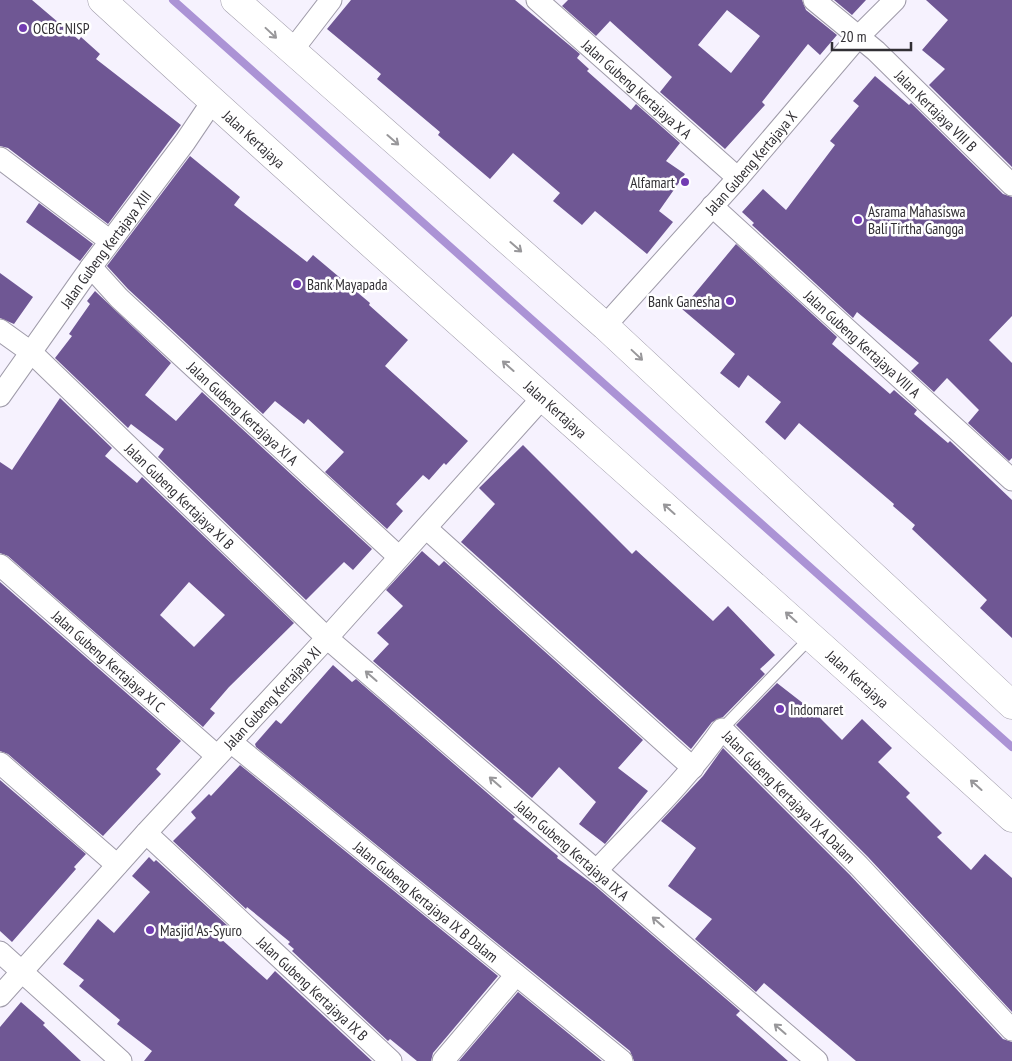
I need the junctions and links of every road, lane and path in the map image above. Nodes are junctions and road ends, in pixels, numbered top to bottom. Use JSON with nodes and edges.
{"nodes":[{"id":1,"x":102,"y":0,"type":"edge"},
{"id":2,"x":235,"y":0,"type":"edge"},
{"id":3,"x":331,"y":0,"type":"edge"},
{"id":4,"x":538,"y":0,"type":"edge"},
{"id":5,"x":814,"y":0,"type":"edge"},
{"id":6,"x":895,"y":0,"type":"edge"},
{"id":7,"x":860,"y":36,"type":"junction"},
{"id":8,"x":291,"y":52,"type":"junction"},
{"id":9,"x":212,"y":102,"type":"junction"},
{"id":10,"x":0,"y":158,"type":"edge"},
{"id":11,"x":738,"y":178,"type":"junction"},
{"id":12,"x":1012,"y":185,"type":"edge"},
{"id":13,"x":712,"y":206,"type":"junction"},
{"id":14,"x":110,"y":241,"type":"junction"},
{"id":15,"x":91,"y":267,"type":"junction"},
{"id":16,"x":605,"y":326,"type":"junction"},
{"id":17,"x":0,"y":330,"type":"edge"},
{"id":18,"x":32,"y":353,"type":"junction"},
{"id":19,"x":0,"y":396,"type":"edge"},
{"id":20,"x":543,"y":397,"type":"junction"},
{"id":21,"x":1012,"y":480,"type":"edge"},
{"id":22,"x":426,"y":528,"type":"junction"},
{"id":23,"x":399,"y":557,"type":"junction"},
{"id":24,"x":0,"y":565,"type":"edge"},
{"id":25,"x":812,"y":636,"type":"junction"},
{"id":26,"x":327,"y":638,"type":"junction"},
{"id":27,"x":1012,"y":705,"type":"edge"},
{"id":28,"x":722,"y":729,"type":"junction"},
{"id":29,"x":224,"y":749,"type":"junction"},
{"id":30,"x":0,"y":763,"type":"edge"},
{"id":31,"x":693,"y":768,"type":"junction"},
{"id":32,"x":1012,"y":818,"type":"edge"},
{"id":33,"x":146,"y":833,"type":"junction"},
{"id":34,"x":117,"y":864,"type":"junction"},
{"id":35,"x":597,"y":870,"type":"junction"},
{"id":36,"x":0,"y":952,"type":"edge"},
{"id":37,"x":21,"y":970,"type":"junction"},
{"id":38,"x":516,"y":975,"type":"junction"},
{"id":39,"x":0,"y":996,"type":"edge"},
{"id":40,"x":1012,"y":1030,"type":"edge"},
{"id":41,"x":121,"y":1061,"type":"edge"},
{"id":42,"x":391,"y":1061,"type":"edge"},
{"id":43,"x":442,"y":1061,"type":"edge"},
{"id":44,"x":622,"y":1061,"type":"edge"},
{"id":45,"x":817,"y":1061,"type":"edge"}],
"edges":[{"from":1,"to":9,"type":"main road","name":"Jalan Kertajaya"},
{"from":2,"to":8,"type":"main road","one_way":true},
{"from":3,"to":8,"type":"street"},
{"from":4,"to":11,"type":"street","name":"Jalan Gubeng Kertajaya X A"},
{"from":5,"to":7,"type":"street","name":"Jalan Kertajaya VIII B"},
{"from":6,"to":7,"type":"street","name":"Jalan Gubeng Kertajaya X"},
{"from":7,"to":11,"type":"street","name":"Jalan Gubeng Kertajaya X"},
{"from":7,"to":12,"type":"street","name":"Jalan Kertajaya VIII B"},
{"from":8,"to":16,"type":"main road","one_way":true},
{"from":9,"to":14,"type":"street","name":"Jalan Gubeng Kertajaya XIII"},
{"from":20,"to":9,"type":"main road","name":"Jalan Kertajaya","one_way":true},
{"from":10,"to":14,"type":"street"},
{"from":11,"to":13,"type":"street","name":"Jalan Gubeng Kertajaya X"},
{"from":13,"to":16,"type":"street","name":"Jalan Gubeng Kertajaya X"},
{"from":13,"to":21,"type":"street","name":"Jalan Gubeng Kertajaya VIII A"},
{"from":14,"to":15,"type":"street","name":"Jalan Gubeng Kertajaya XIII"},
{"from":15,"to":18,"type":"street","name":"Jalan Gubeng Kertajaya XIII"},
{"from":15,"to":23,"type":"street","name":"Jalan Gubeng Kertajaya XI A"},
{"from":16,"to":27,"type":"main road","one_way":true},
{"from":17,"to":18,"type":"street","name":"Jalan Gubeng Kertajaya XI B"},
{"from":18,"to":19,"type":"street","name":"Jalan Gubeng Kertajaya XIII"},
{"from":18,"to":26,"type":"street","name":"Jalan Gubeng Kertajaya XI B"},
{"from":20,"to":22,"type":"street","name":"Jalan Gubeng Kertajaya XI"},
{"from":25,"to":20,"type":"main road","name":"Jalan Kertajaya","one_way":true},
{"from":22,"to":23,"type":"street","name":"Jalan Gubeng Kertajaya XI"},
{"from":22,"to":31,"type":"street"},
{"from":23,"to":26,"type":"street","name":"Jalan Gubeng Kertajaya XI"},
{"from":24,"to":29,"type":"street","name":"Jalan Gubeng Kertajaya XI C"},
{"from":25,"to":28,"type":"lane"},
{"from":32,"to":25,"type":"main road","name":"Jalan Kertajaya","one_way":true},
{"from":26,"to":29,"type":"street","name":"Jalan Gubeng Kertajaya XI"},
{"from":35,"to":26,"type":"street","name":"Jalan Gubeng Kertajaya IX A","one_way":true},
{"from":28,"to":31,"type":"street","name":"Jalan Gubeng Kertajaya IX A Dalam"},
{"from":28,"to":40,"type":"street","name":"Jalan Gubeng Kertajaya IX A Dalam"},
{"from":29,"to":33,"type":"street","name":"Jalan Gubeng Kertajaya XI"},
{"from":29,"to":38,"type":"street","name":"Jalan Gubeng Kertajaya IX B Dalam"},
{"from":30,"to":34,"type":"street"},
{"from":31,"to":35,"type":"street","name":"Jalan Gubeng Kertajaya IX A Dalam"},
{"from":33,"to":34,"type":"street","name":"Jalan Gubeng Kertajaya XI"},
{"from":33,"to":42,"type":"street","name":"Jalan Gubeng Kertajaya IX B"},
{"from":34,"to":37,"type":"street","name":"Jalan Gubeng Kertajaya XI"},
{"from":45,"to":35,"type":"street","name":"Jalan Gubeng Kertajaya IX A","one_way":true},
{"from":36,"to":37,"type":"street"},
{"from":37,"to":39,"type":"street","name":"Jalan Gubeng Kertajaya XI"},
{"from":37,"to":41,"type":"street"},
{"from":38,"to":43,"type":"street"},
{"from":38,"to":44,"type":"street","name":"Jalan Gubeng Kertajaya IX B Dalam"}]}
